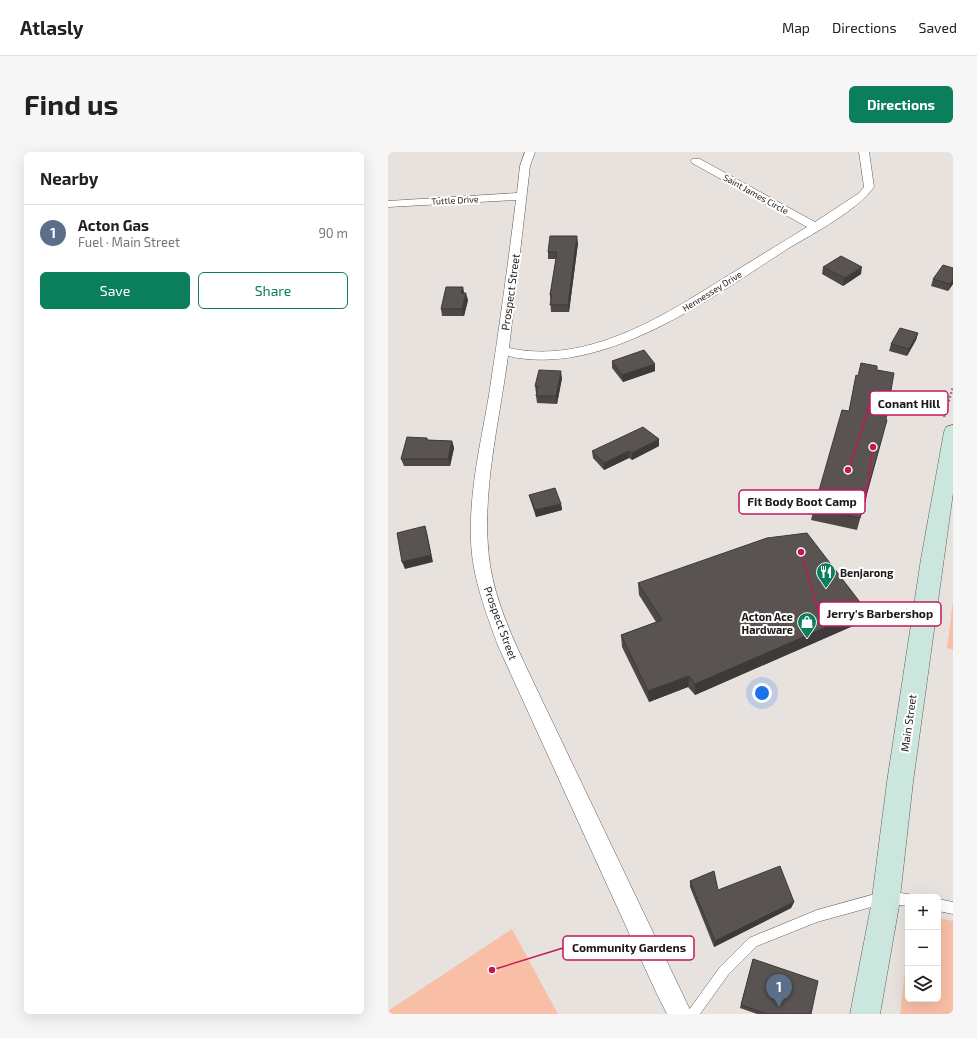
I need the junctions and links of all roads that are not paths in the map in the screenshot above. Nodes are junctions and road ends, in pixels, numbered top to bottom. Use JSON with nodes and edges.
{"nodes":[{"id":1,"x":530,"y":152,"type":"edge"},
{"id":2,"x":864,"y":152,"type":"edge"},
{"id":3,"x":696,"y":161,"type":"dead end"},
{"id":4,"x":522,"y":196,"type":"junction"},
{"id":5,"x":388,"y":204,"type":"edge"},
{"id":6,"x":816,"y":227,"type":"junction"},
{"id":7,"x":502,"y":351,"type":"junction"},
{"id":8,"x":953,"y":432,"type":"edge"},
{"id":9,"x":897,"y":898,"type":"edge"},
{"id":10,"x":941,"y":906,"type":"edge"},
{"id":11,"x":953,"y":908,"type":"edge"},
{"id":12,"x":680,"y":1014,"type":"edge"},
{"id":13,"x":692,"y":1014,"type":"edge"},
{"id":14,"x":865,"y":1014,"type":"edge"}],
"edges":[{"from":1,"to":4,"type":"street","name":"Prospect Street"},
{"from":2,"to":6,"type":"street","name":"Hennessey Drive"},
{"from":3,"to":6,"type":"street","name":"Saint James Circle"},
{"from":4,"to":5,"type":"street","name":"Tuttle Drive"},
{"from":4,"to":7,"type":"street","name":"Prospect Street"},
{"from":6,"to":7,"type":"street","name":"Hennessey Drive"},
{"from":7,"to":12,"type":"street","name":"Prospect Street"},
{"from":8,"to":9,"type":"main road","name":"Main Street"},
{"from":9,"to":13,"type":"lane"},
{"from":9,"to":14,"type":"main road","name":"Main Street"},
{"from":10,"to":11,"type":"lane"}]}
